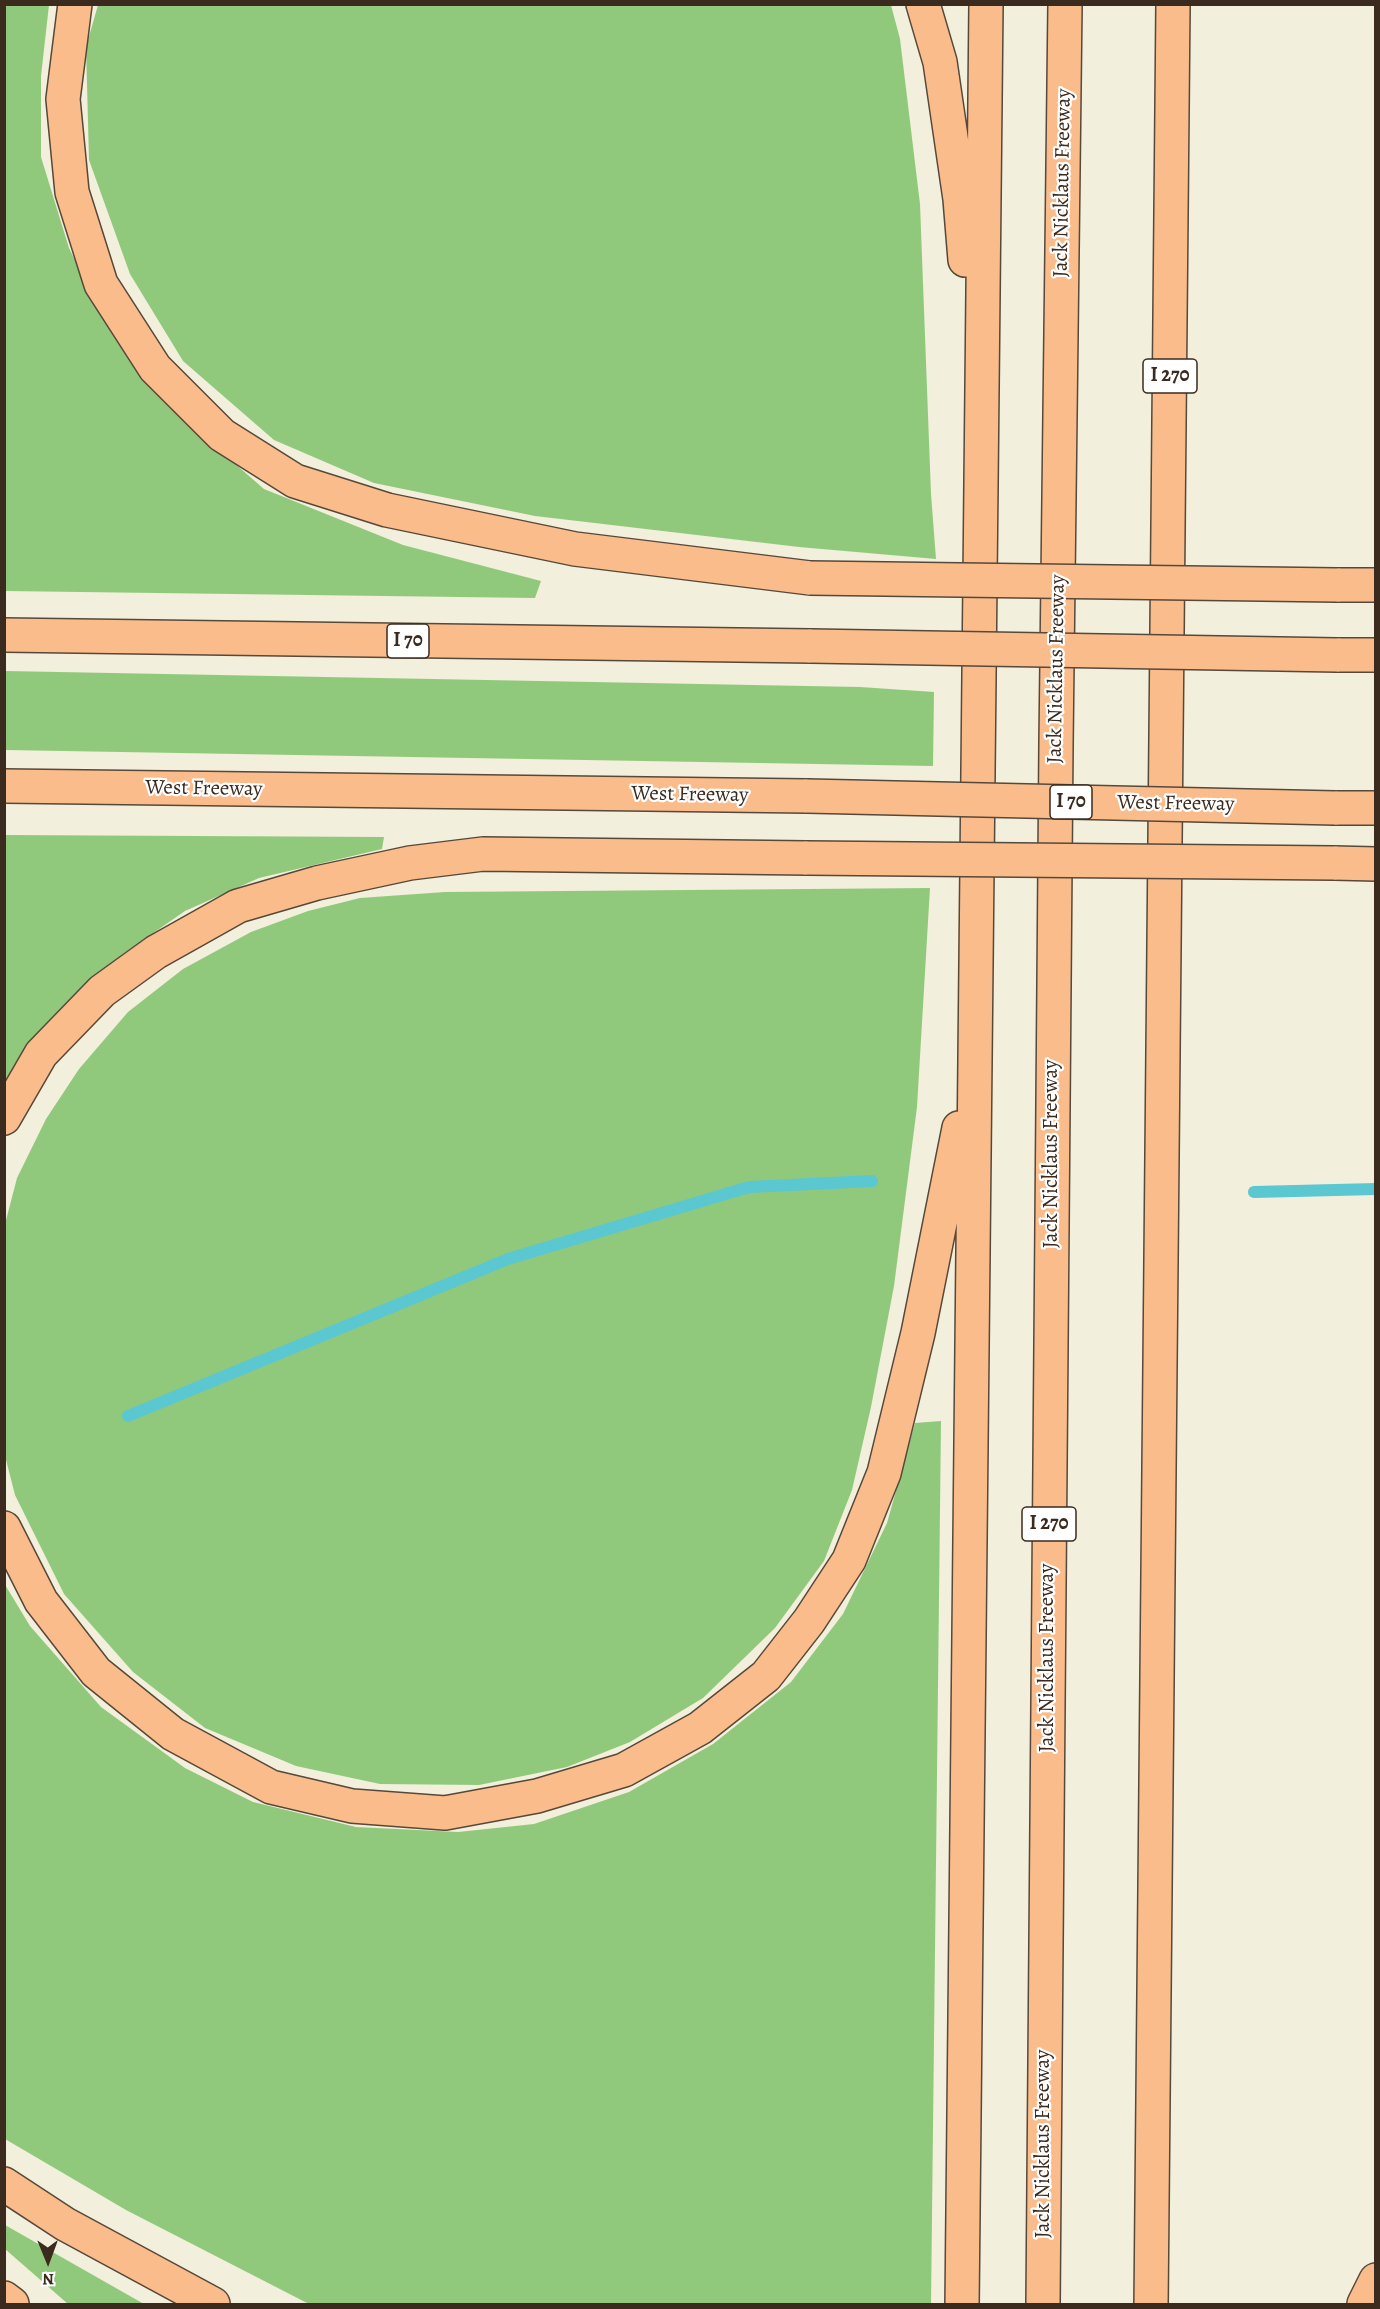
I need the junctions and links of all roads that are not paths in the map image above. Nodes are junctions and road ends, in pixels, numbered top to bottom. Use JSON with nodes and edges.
{"nodes":[{"id":1,"x":75,"y":4,"type":"edge"},
{"id":2,"x":923,"y":4,"type":"edge"},
{"id":3,"x":986,"y":4,"type":"edge"},
{"id":4,"x":1065,"y":4,"type":"edge"},
{"id":5,"x":1173,"y":4,"type":"edge"},
{"id":6,"x":982,"y":461,"type":"junction"},
{"id":7,"x":1376,"y":585,"type":"edge"},
{"id":8,"x":4,"y":635,"type":"edge"},
{"id":9,"x":1376,"y":655,"type":"edge"},
{"id":10,"x":4,"y":786,"type":"edge"},
{"id":11,"x":1376,"y":808,"type":"edge"},
{"id":12,"x":1376,"y":864,"type":"edge"},
{"id":13,"x":975,"y":1047,"type":"junction"},
{"id":14,"x":4,"y":1118,"type":"edge"},
{"id":15,"x":4,"y":1528,"type":"edge"},
{"id":16,"x":4,"y":2184,"type":"edge"},
{"id":17,"x":1376,"y":2280,"type":"edge"},
{"id":18,"x":4,"y":2298,"type":"edge"},
{"id":19,"x":12,"y":2304,"type":"edge"},
{"id":20,"x":213,"y":2304,"type":"edge"},
{"id":21,"x":962,"y":2304,"type":"edge"},
{"id":22,"x":1042,"y":2304,"type":"edge"},
{"id":23,"x":1151,"y":2304,"type":"edge"},
{"id":24,"x":1364,"y":2304,"type":"edge"}],
"edges":[{"from":1,"to":7,"type":"highway","bridge":true},
{"from":2,"to":6,"type":"highway"},
{"from":3,"to":6,"type":"highway"},
{"from":4,"to":22,"type":"highway","name":"Jack Nicklaus Freeway","number":"I 270"},
{"from":5,"to":23,"type":"highway","number":"I 270"},
{"from":6,"to":13,"type":"highway"},
{"from":8,"to":9,"type":"highway","number":"I 70","bridge":true},
{"from":10,"to":11,"type":"highway","name":"West Freeway","number":"I 70","bridge":true},
{"from":12,"to":14,"type":"highway","bridge":true},
{"from":13,"to":15,"type":"highway"},
{"from":13,"to":21,"type":"highway"},
{"from":16,"to":20,"type":"highway"},
{"from":17,"to":24,"type":"highway"},
{"from":18,"to":19,"type":"highway"}]}
